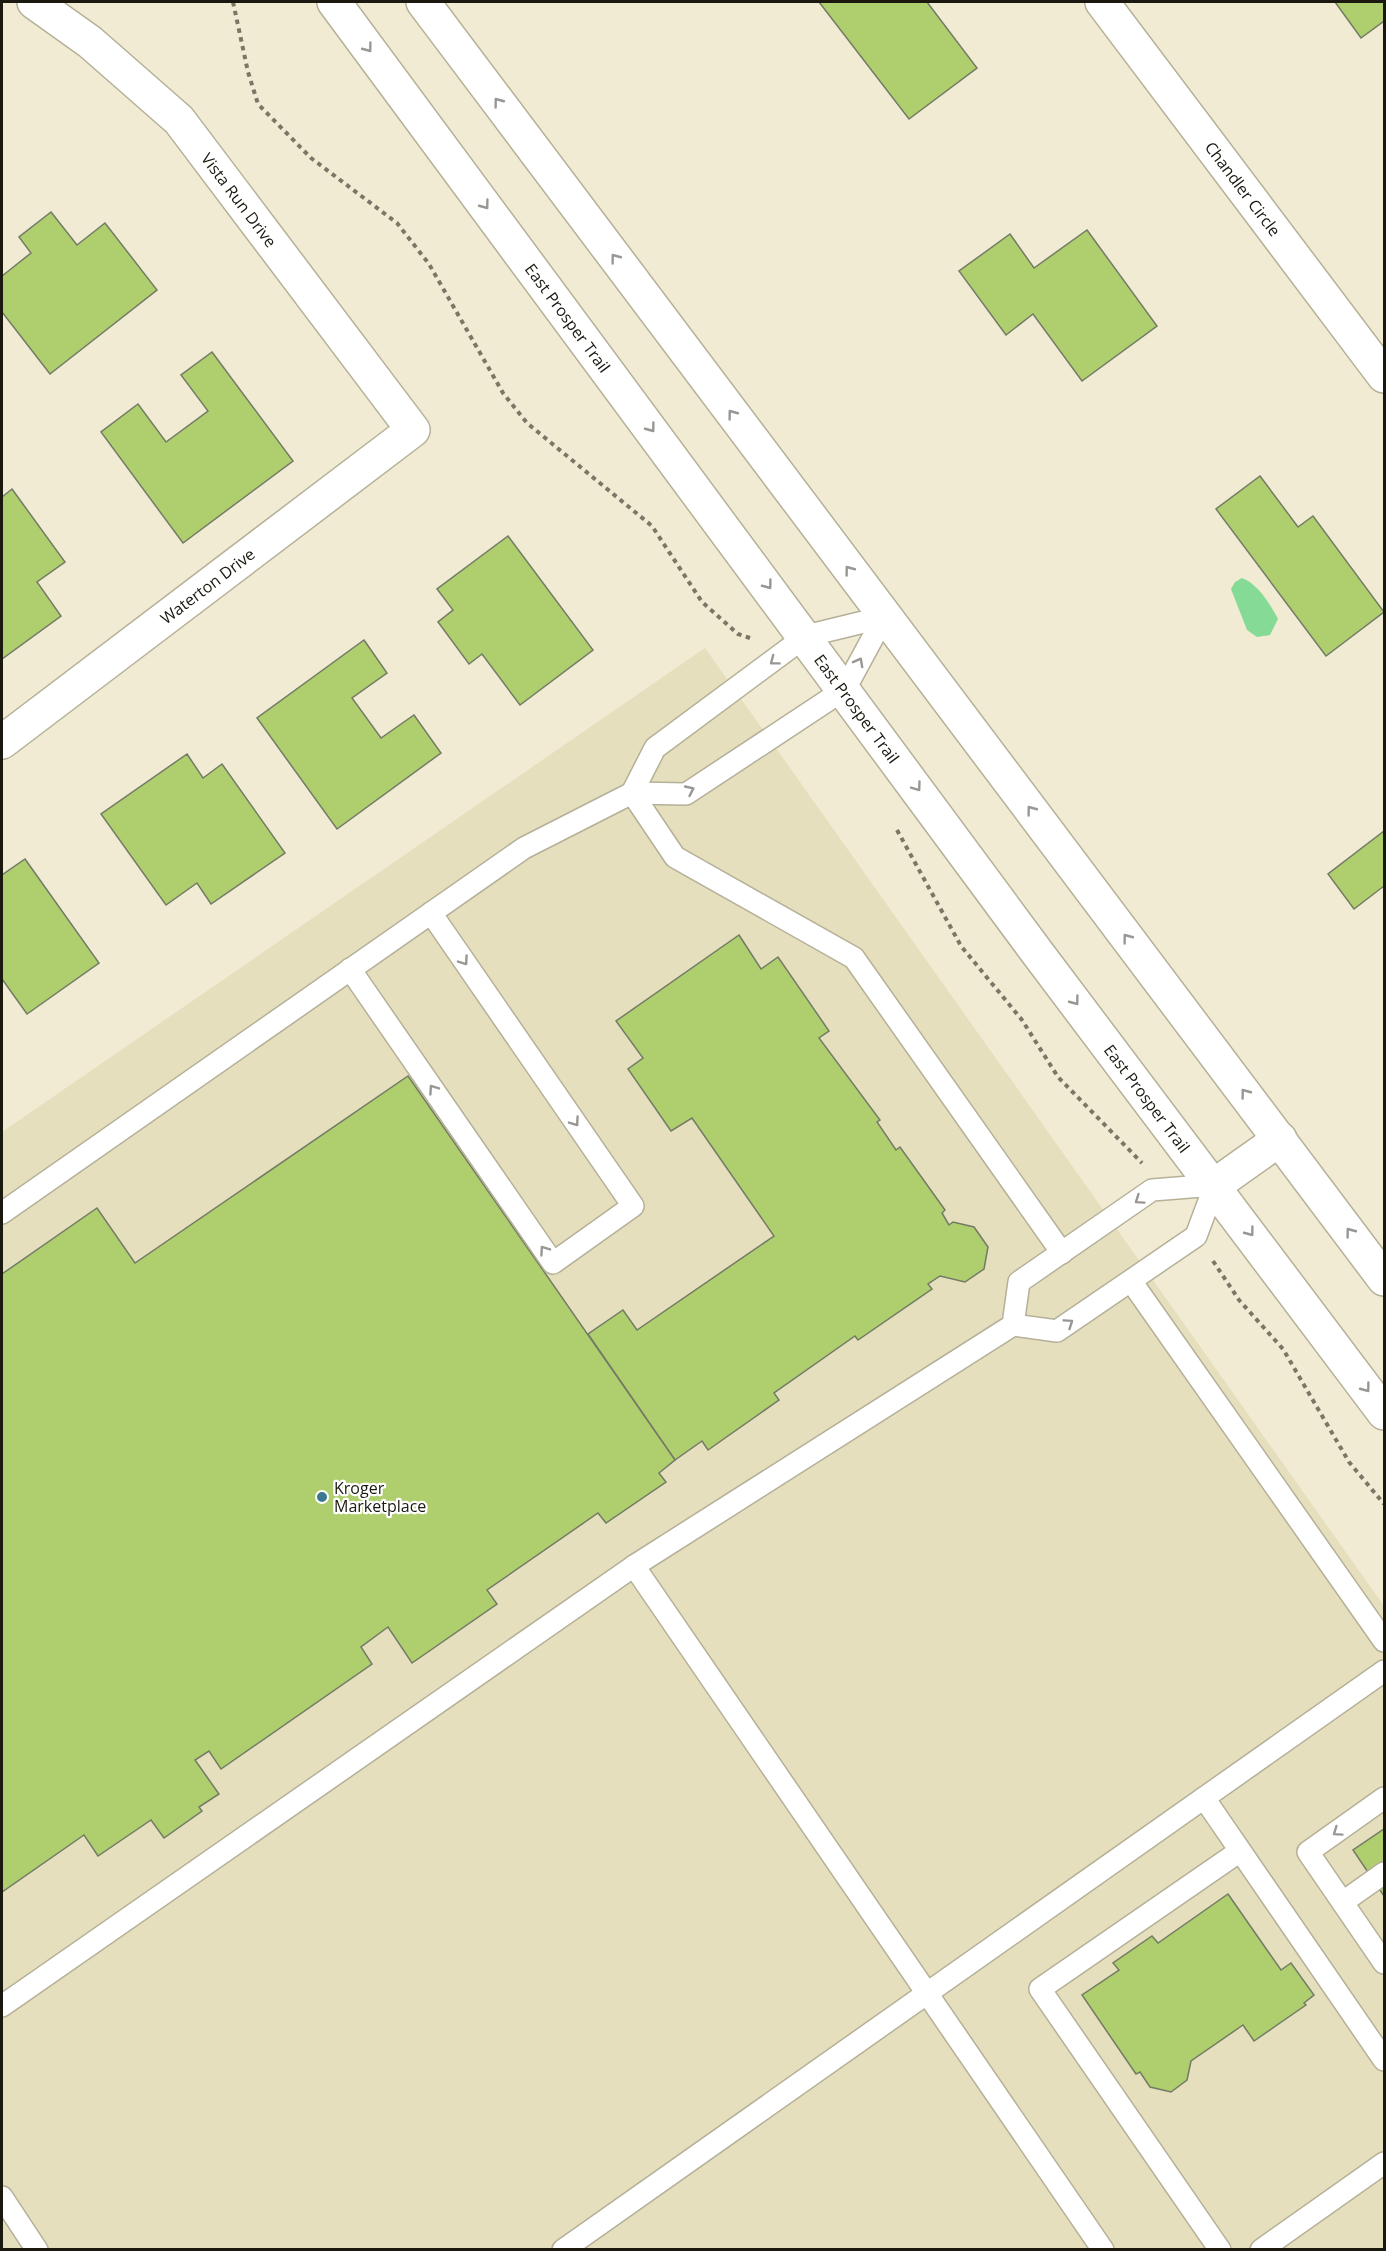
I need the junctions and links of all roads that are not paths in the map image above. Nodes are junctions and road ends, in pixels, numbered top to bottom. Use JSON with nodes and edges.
{"nodes":[{"id":1,"x":34,"y":2,"type":"edge"},
{"id":2,"x":333,"y":2,"type":"edge"},
{"id":3,"x":423,"y":2,"type":"edge"},
{"id":4,"x":1102,"y":2,"type":"edge"},
{"id":5,"x":1384,"y":376,"type":"edge"},
{"id":6,"x":412,"y":430,"type":"joint"},
{"id":7,"x":884,"y":617,"type":"junction"},
{"id":8,"x":806,"y":636,"type":"junction"},
{"id":9,"x":845,"y":689,"type":"junction"},
{"id":10,"x":2,"y":742,"type":"edge"},
{"id":11,"x":632,"y":793,"type":"junction"},
{"id":12,"x":431,"y":913,"type":"junction"},
{"id":13,"x":350,"y":969,"type":"junction"},
{"id":14,"x":1280,"y":1139,"type":"junction"},
{"id":15,"x":1215,"y":1185,"type":"junction"},
{"id":16,"x":2,"y":1213,"type":"edge"},
{"id":17,"x":1062,"y":1253,"type":"junction"},
{"id":18,"x":1384,"y":1279,"type":"edge"},
{"id":19,"x":1131,"y":1281,"type":"junction"},
{"id":20,"x":1013,"y":1325,"type":"junction"},
{"id":21,"x":1384,"y":1413,"type":"edge"},
{"id":22,"x":634,"y":1566,"type":"junction"},
{"id":23,"x":1384,"y":1641,"type":"edge"},
{"id":24,"x":1384,"y":1671,"type":"edge"},
{"id":25,"x":1204,"y":1798,"type":"junction"},
{"id":26,"x":1384,"y":1798,"type":"edge"},
{"id":27,"x":1240,"y":1851,"type":"junction"},
{"id":28,"x":1384,"y":1874,"type":"edge"},
{"id":29,"x":1343,"y":1902,"type":"junction"},
{"id":30,"x":1384,"y":1963,"type":"edge"},
{"id":31,"x":927,"y":1993,"type":"junction"},
{"id":32,"x":2,"y":2006,"type":"edge"},
{"id":33,"x":1384,"y":2060,"type":"edge"},
{"id":34,"x":1384,"y":2163,"type":"edge"},
{"id":35,"x":2,"y":2197,"type":"edge"},
{"id":36,"x":569,"y":2248,"type":"edge"},
{"id":37,"x":37,"y":2250,"type":"edge"},
{"id":38,"x":1103,"y":2250,"type":"edge"},
{"id":39,"x":1220,"y":2250,"type":"edge"},
{"id":40,"x":1260,"y":2250,"type":"edge"}],
"edges":[{"from":1,"to":6,"type":"main road","name":"Vista Run Drive"},
{"from":2,"to":8,"type":"main road","name":"East Prosper Trail","one_way":true},
{"from":7,"to":3,"type":"main road","one_way":true},
{"from":4,"to":5,"type":"main road","name":"Chandler Circle"},
{"from":6,"to":10,"type":"main road","name":"Waterton Drive"},
{"from":7,"to":8,"type":"lane"},
{"from":9,"to":7,"type":"lane","one_way":true},
{"from":14,"to":7,"type":"main road","one_way":true},
{"from":8,"to":9,"type":"main road","name":"East Prosper Trail"},
{"from":8,"to":11,"type":"lane","one_way":true},
{"from":11,"to":9,"type":"lane","one_way":true},
{"from":9,"to":15,"type":"main road","name":"East Prosper Trail","one_way":true},
{"from":11,"to":12,"type":"lane"},
{"from":11,"to":17,"type":"lane"},
{"from":12,"to":13,"type":"lane"},
{"from":12,"to":13,"type":"lane","one_way":true},
{"from":13,"to":16,"type":"lane"},
{"from":14,"to":15,"type":"main road"},
{"from":18,"to":14,"type":"main road","one_way":true},
{"from":15,"to":17,"type":"lane","one_way":true},
{"from":15,"to":19,"type":"lane"},
{"from":15,"to":21,"type":"main road","name":"East Prosper Trail","one_way":true},
{"from":17,"to":20,"type":"lane"},
{"from":20,"to":19,"type":"lane","one_way":true},
{"from":19,"to":23,"type":"lane"},
{"from":20,"to":22,"type":"lane"},
{"from":22,"to":31,"type":"lane"},
{"from":22,"to":32,"type":"lane"},
{"from":24,"to":25,"type":"lane"},
{"from":25,"to":27,"type":"lane"},
{"from":25,"to":31,"type":"lane"},
{"from":26,"to":29,"type":"lane","one_way":true},
{"from":27,"to":33,"type":"lane"},
{"from":27,"to":39,"type":"lane"},
{"from":28,"to":29,"type":"lane"},
{"from":29,"to":30,"type":"lane"},
{"from":31,"to":36,"type":"lane"},
{"from":31,"to":38,"type":"lane"},
{"from":34,"to":40,"type":"lane"},
{"from":35,"to":37,"type":"lane"}]}
